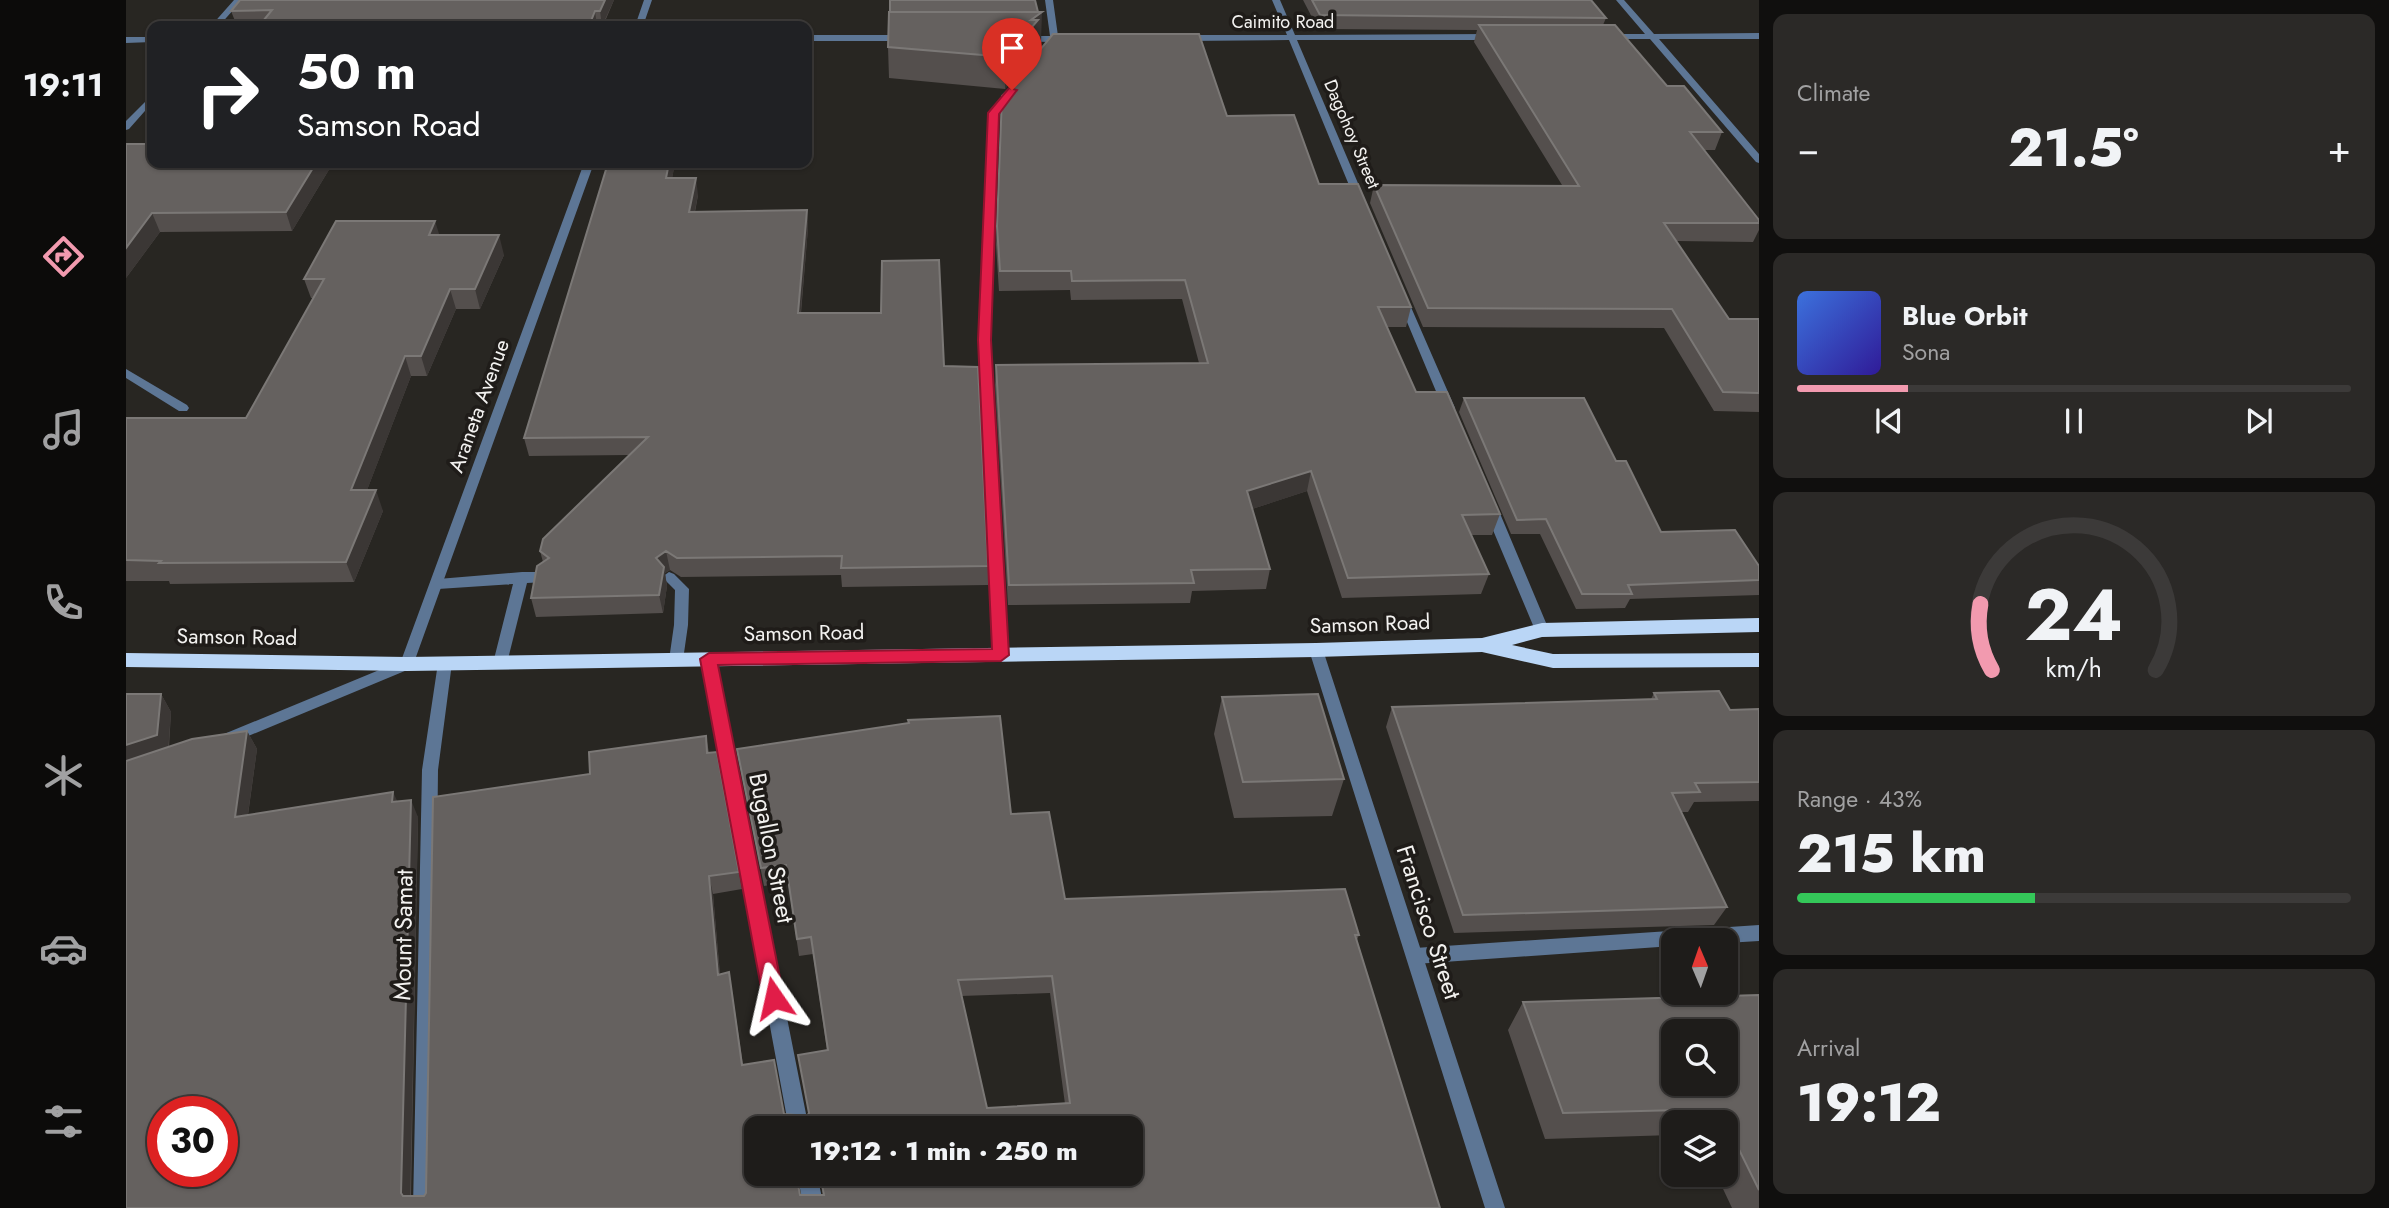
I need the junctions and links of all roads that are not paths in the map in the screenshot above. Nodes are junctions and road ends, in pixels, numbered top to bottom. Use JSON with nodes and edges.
{"nodes":[{"id":1,"x":238,"y":0,"type":"edge"},
{"id":2,"x":648,"y":0,"type":"edge"},
{"id":3,"x":1049,"y":0,"type":"edge"},
{"id":4,"x":1276,"y":0,"type":"edge"},
{"id":5,"x":1620,"y":0,"type":"edge"},
{"id":6,"x":219,"y":21,"type":"edge"},
{"id":7,"x":641,"y":21,"type":"edge"},
{"id":8,"x":1759,"y":36,"type":"edge"},
{"id":9,"x":1499,"y":37,"type":"edge"},
{"id":10,"x":1596,"y":37,"type":"edge"},
{"id":11,"x":1652,"y":37,"type":"junction"},
{"id":12,"x":812,"y":38,"type":"edge"},
{"id":13,"x":917,"y":38,"type":"edge"},
{"id":14,"x":1166,"y":38,"type":"edge"},
{"id":15,"x":1292,"y":38,"type":"junction"},
{"id":16,"x":1013,"y":39,"type":"edge"},
{"id":17,"x":1054,"y":39,"type":"junction"},
{"id":18,"x":1082,"y":39,"type":"edge"},
{"id":19,"x":126,"y":40,"type":"edge"},
{"id":20,"x":147,"y":40,"type":"edge"},
{"id":21,"x":1038,"y":58,"type":"edge"},
{"id":22,"x":1018,"y":82,"type":"edge"},
{"id":23,"x":147,"y":104,"type":"edge"},
{"id":24,"x":126,"y":127,"type":"edge"},
{"id":25,"x":1759,"y":160,"type":"edge"},
{"id":26,"x":587,"y":168,"type":"edge"},
{"id":27,"x":1368,"y":218,"type":"edge"},
{"id":28,"x":1395,"y":282,"type":"edge"},
{"id":29,"x":126,"y":373,"type":"edge"},
{"id":30,"x":183,"y":408,"type":"dead end"},
{"id":31,"x":1455,"y":424,"type":"edge"},
{"id":32,"x":1483,"y":488,"type":"edge"},
{"id":33,"x":522,"y":577,"type":"junction"},
{"id":34,"x":544,"y":577,"type":"edge"},
{"id":35,"x":668,"y":577,"type":"edge"},
{"id":36,"x":438,"y":584,"type":"junction"},
{"id":37,"x":1759,"y":625,"type":"edge"},
{"id":38,"x":1542,"y":630,"type":"junction"},
{"id":39,"x":1482,"y":645,"type":"junction"},
{"id":40,"x":1316,"y":650,"type":"junction"},
{"id":41,"x":1001,"y":655,"type":"junction"},
{"id":42,"x":709,"y":659,"type":"junction"},
{"id":43,"x":126,"y":660,"type":"edge"},
{"id":44,"x":676,"y":660,"type":"junction"},
{"id":45,"x":1759,"y":660,"type":"edge"},
{"id":46,"x":445,"y":663,"type":"junction"},
{"id":47,"x":500,"y":663,"type":"junction"},
{"id":48,"x":407,"y":664,"type":"junction"},
{"id":49,"x":215,"y":743,"type":"edge"},
{"id":50,"x":1759,"y":933,"type":"edge"},
{"id":51,"x":1415,"y":956,"type":"junction"},
{"id":52,"x":797,"y":1116,"type":"edge"},
{"id":53,"x":809,"y":1186,"type":"edge"},
{"id":54,"x":423,"y":1208,"type":"edge"},
{"id":55,"x":814,"y":1208,"type":"edge"},
{"id":56,"x":1495,"y":1208,"type":"edge"}],
"edges":[{"from":1,"to":6,"type":"street"},
{"from":2,"to":7,"type":"street"},
{"from":3,"to":17,"type":"street"},
{"from":4,"to":15,"type":"street","name":"Dagohoy Street"},
{"from":5,"to":11,"type":"street"},
{"from":8,"to":11,"type":"street"},
{"from":9,"to":15,"type":"street","name":"Caimito Road"},
{"from":10,"to":11,"type":"street"},
{"from":11,"to":25,"type":"street"},
{"from":12,"to":13,"type":"street"},
{"from":14,"to":15,"type":"street","name":"Caimito Road"},
{"from":15,"to":27,"type":"street","name":"Dagohoy Street"},
{"from":16,"to":17,"type":"street"},
{"from":17,"to":18,"type":"street"},
{"from":17,"to":21,"type":"street"},
{"from":19,"to":20,"type":"street"},
{"from":22,"to":41,"type":"street"},
{"from":23,"to":24,"type":"street"},
{"from":26,"to":36,"type":"street","name":"Araneta Avenue"},
{"from":28,"to":31,"type":"street"},
{"from":29,"to":30,"type":"street"},
{"from":32,"to":38,"type":"street"},
{"from":33,"to":34,"type":"street"},
{"from":33,"to":36,"type":"street"},
{"from":33,"to":47,"type":"street"},
{"from":35,"to":44,"type":"street"},
{"from":36,"to":48,"type":"street","name":"Araneta Avenue"},
{"from":37,"to":38,"type":"highway","name":"Samson Road"},
{"from":38,"to":39,"type":"highway","name":"Samson Road"},
{"from":39,"to":40,"type":"highway","name":"Samson Road"},
{"from":39,"to":45,"type":"highway","name":"Samson Road"},
{"from":40,"to":41,"type":"highway","name":"Samson Road"},
{"from":40,"to":51,"type":"street","name":"Francisco Street"},
{"from":41,"to":42,"type":"highway","name":"Samson Road"},
{"from":42,"to":44,"type":"highway","name":"Samson Road"},
{"from":42,"to":52,"type":"street","name":"Bugallon Street"},
{"from":43,"to":48,"type":"highway","name":"Samson Road"},
{"from":44,"to":47,"type":"highway","name":"Samson Road"},
{"from":46,"to":47,"type":"highway","name":"Samson Road"},
{"from":46,"to":48,"type":"highway","name":"Samson Road"},
{"from":46,"to":54,"type":"street","name":"Mount Samat"},
{"from":48,"to":49,"type":"street"},
{"from":50,"to":51,"type":"street"},
{"from":51,"to":56,"type":"street","name":"Francisco Street"},
{"from":53,"to":55,"type":"street"}]}
